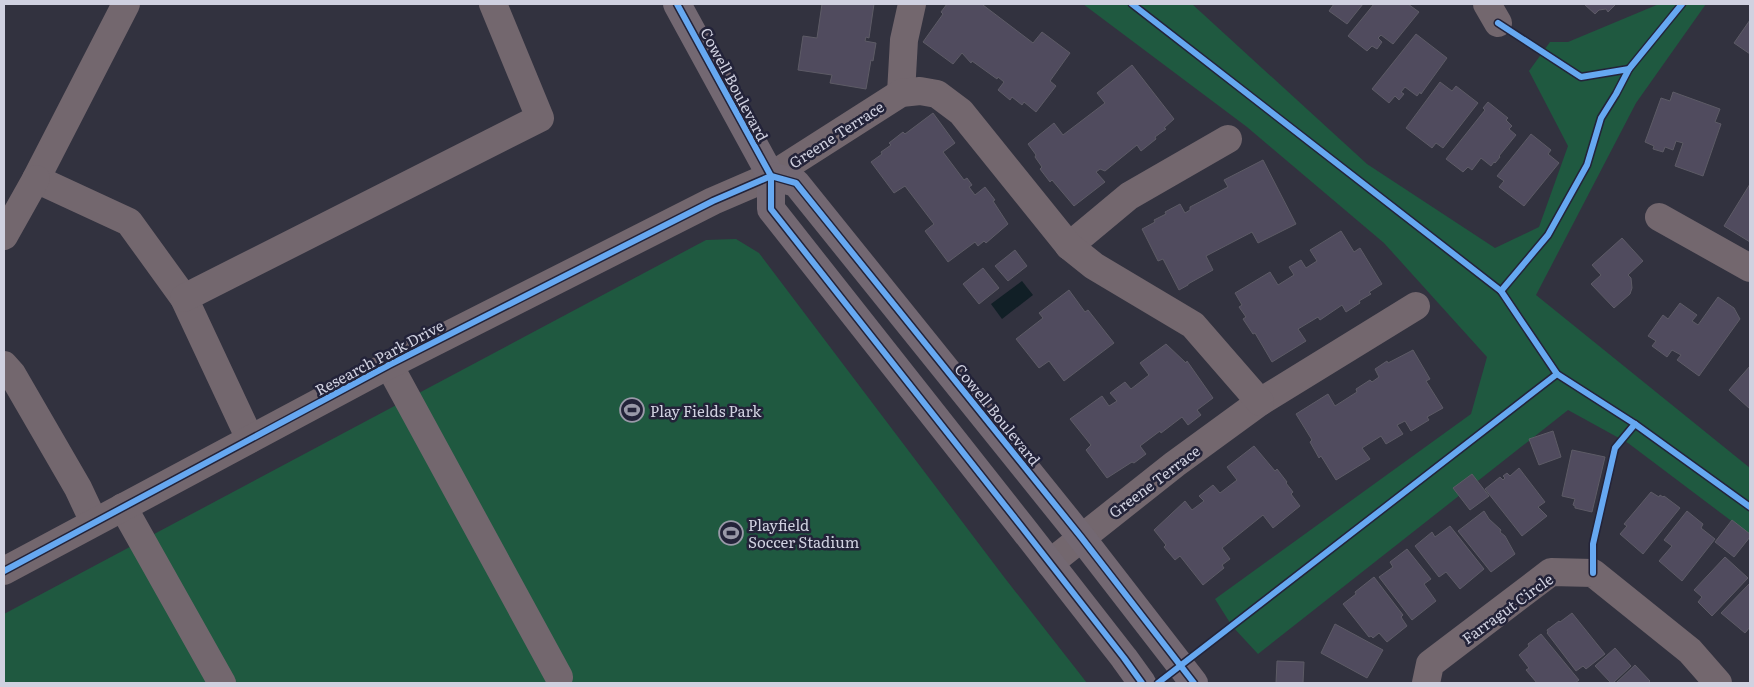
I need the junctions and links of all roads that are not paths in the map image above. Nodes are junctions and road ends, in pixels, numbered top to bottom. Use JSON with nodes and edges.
{"nodes":[{"id":1,"x":126,"y":4,"type":"edge"},
{"id":2,"x":493,"y":4,"type":"edge"},
{"id":3,"x":677,"y":4,"type":"edge"},
{"id":4,"x":912,"y":4,"type":"edge"},
{"id":5,"x":901,"y":93,"type":"junction"},
{"id":6,"x":1228,"y":139,"type":"dead end"},
{"id":7,"x":770,"y":176,"type":"junction"},
{"id":8,"x":36,"y":179,"type":"junction"},
{"id":9,"x":1659,"y":217,"type":"dead end"},
{"id":10,"x":4,"y":236,"type":"edge"},
{"id":11,"x":1069,"y":246,"type":"junction"},
{"id":12,"x":1750,"y":268,"type":"edge"},
{"id":13,"x":184,"y":298,"type":"junction"},
{"id":14,"x":1416,"y":306,"type":"dead end"},
{"id":15,"x":4,"y":365,"type":"edge"},
{"id":16,"x":389,"y":365,"type":"junction"},
{"id":17,"x":1260,"y":402,"type":"junction"},
{"id":18,"x":250,"y":439,"type":"junction"},
{"id":19,"x":123,"y":507,"type":"junction"},
{"id":20,"x":94,"y":522,"type":"junction"},
{"id":21,"x":1082,"y":537,"type":"junction"},
{"id":22,"x":1050,"y":563,"type":"junction"},
{"id":23,"x":4,"y":571,"type":"edge"},
{"id":24,"x":559,"y":677,"type":"dead end"},
{"id":25,"x":222,"y":683,"type":"edge"},
{"id":26,"x":1142,"y":683,"type":"edge"},
{"id":27,"x":1194,"y":683,"type":"edge"},
{"id":28,"x":1426,"y":683,"type":"edge"},
{"id":29,"x":1718,"y":683,"type":"edge"}],
"edges":[{"from":1,"to":8,"type":"street"},
{"from":2,"to":13,"type":"street"},
{"from":3,"to":7,"type":"main road","name":"Cowell Boulevard"},
{"from":4,"to":5,"type":"street","name":"Greene Terrace"},
{"from":5,"to":7,"type":"street","name":"Greene Terrace"},
{"from":5,"to":11,"type":"street","name":"Greene Terrace"},
{"from":6,"to":11,"type":"street"},
{"from":7,"to":16,"type":"street","name":"Research Park Drive"},
{"from":7,"to":21,"type":"main road","name":"Cowell Boulevard"},
{"from":7,"to":22,"type":"main road","name":"Cowell Boulevard"},
{"from":8,"to":10,"type":"street"},
{"from":8,"to":13,"type":"street"},
{"from":9,"to":12,"type":"street"},
{"from":11,"to":17,"type":"street","name":"Greene Terrace"},
{"from":13,"to":18,"type":"street"},
{"from":14,"to":17,"type":"street","name":"Greene Terrace"},
{"from":15,"to":20,"type":"street"},
{"from":16,"to":18,"type":"street","name":"Research Park Drive"},
{"from":16,"to":24,"type":"street"},
{"from":17,"to":21,"type":"street","name":"Greene Terrace"},
{"from":18,"to":19,"type":"street","name":"Research Park Drive"},
{"from":19,"to":20,"type":"street","name":"Research Park Drive"},
{"from":19,"to":25,"type":"street"},
{"from":20,"to":23,"type":"street","name":"Research Park Drive"},
{"from":21,"to":22,"type":"street","name":"Greene Terrace"},
{"from":21,"to":27,"type":"main road","name":"Cowell Boulevard"},
{"from":22,"to":26,"type":"main road","name":"Cowell Boulevard"},
{"from":28,"to":29,"type":"street","name":"Farragut Circle"}]}
